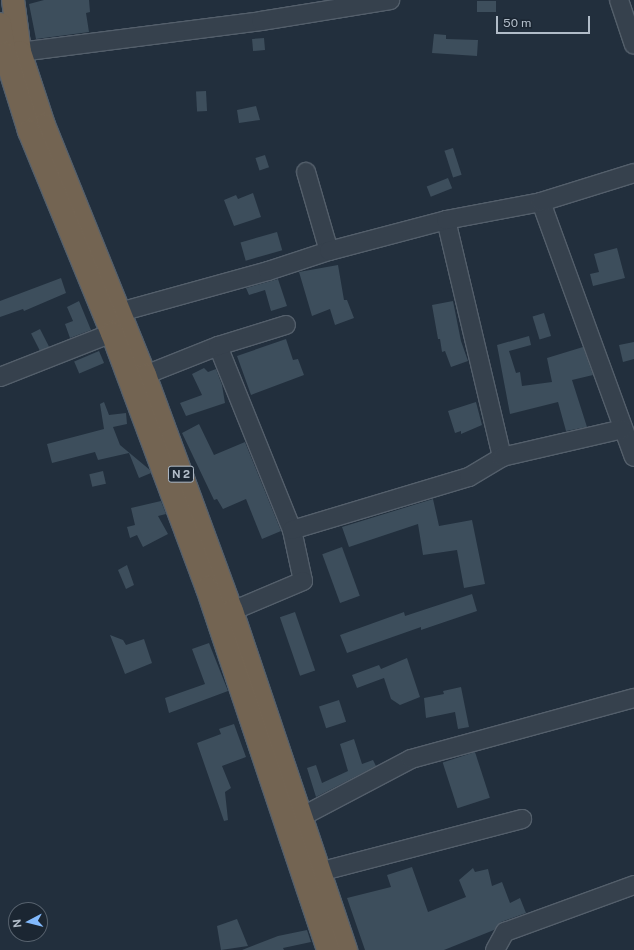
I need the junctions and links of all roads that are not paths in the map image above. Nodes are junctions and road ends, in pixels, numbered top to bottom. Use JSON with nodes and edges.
{"nodes":[{"id":1,"x":13,"y":0,"type":"edge"},
{"id":2,"x":390,"y":0,"type":"edge"},
{"id":3,"x":619,"y":0,"type":"edge"},
{"id":4,"x":0,"y":24,"type":"edge"},
{"id":5,"x":634,"y":45,"type":"edge"},
{"id":6,"x":20,"y":52,"type":"junction"},
{"id":7,"x":306,"y":172,"type":"dead end"},
{"id":8,"x":634,"y":173,"type":"edge"},
{"id":9,"x":541,"y":202,"type":"junction"},
{"id":10,"x":446,"y":220,"type":"junction"},
{"id":11,"x":329,"y":250,"type":"junction"},
{"id":12,"x":120,"y":312,"type":"junction"},
{"id":13,"x":286,"y":325,"type":"dead end"},
{"id":14,"x":112,"y":333,"type":"junction"},
{"id":15,"x":218,"y":346,"type":"junction"},
{"id":16,"x":145,"y":375,"type":"junction"},
{"id":17,"x":0,"y":377,"type":"edge"},
{"id":18,"x":624,"y":429,"type":"junction"},
{"id":19,"x":502,"y":457,"type":"junction"},
{"id":20,"x":634,"y":457,"type":"edge"},
{"id":21,"x":292,"y":530,"type":"junction"},
{"id":22,"x":232,"y":611,"type":"junction"},
{"id":23,"x":634,"y":698,"type":"edge"},
{"id":24,"x":301,"y":817,"type":"junction"},
{"id":25,"x":522,"y":818,"type":"dead end"},
{"id":26,"x":319,"y":872,"type":"junction"},
{"id":27,"x":634,"y":886,"type":"edge"},
{"id":28,"x":328,"y":950,"type":"edge"},
{"id":29,"x":346,"y":950,"type":"edge"},
{"id":30,"x":495,"y":950,"type":"edge"}],
"edges":[{"from":1,"to":6,"type":"highway","number":"N 2"},
{"from":2,"to":6,"type":"street"},
{"from":3,"to":5,"type":"street"},
{"from":4,"to":14,"type":"highway","number":"N 2"},
{"from":6,"to":12,"type":"highway","number":"N 2"},
{"from":7,"to":11,"type":"street"},
{"from":8,"to":9,"type":"street"},
{"from":9,"to":10,"type":"street"},
{"from":9,"to":18,"type":"street"},
{"from":10,"to":11,"type":"street"},
{"from":10,"to":19,"type":"street"},
{"from":11,"to":12,"type":"street"},
{"from":12,"to":16,"type":"highway","number":"N 2"},
{"from":13,"to":15,"type":"street"},
{"from":14,"to":17,"type":"street"},
{"from":14,"to":28,"type":"highway","number":"N 2"},
{"from":15,"to":16,"type":"street"},
{"from":15,"to":21,"type":"street"},
{"from":16,"to":22,"type":"highway","number":"N 2"},
{"from":18,"to":19,"type":"street"},
{"from":18,"to":20,"type":"street"},
{"from":19,"to":21,"type":"street"},
{"from":21,"to":22,"type":"street"},
{"from":22,"to":24,"type":"highway","number":"N 2"},
{"from":23,"to":24,"type":"street"},
{"from":24,"to":26,"type":"highway","number":"N 2"},
{"from":25,"to":26,"type":"street"},
{"from":26,"to":29,"type":"highway","number":"N 2"},
{"from":27,"to":30,"type":"street"}]}
